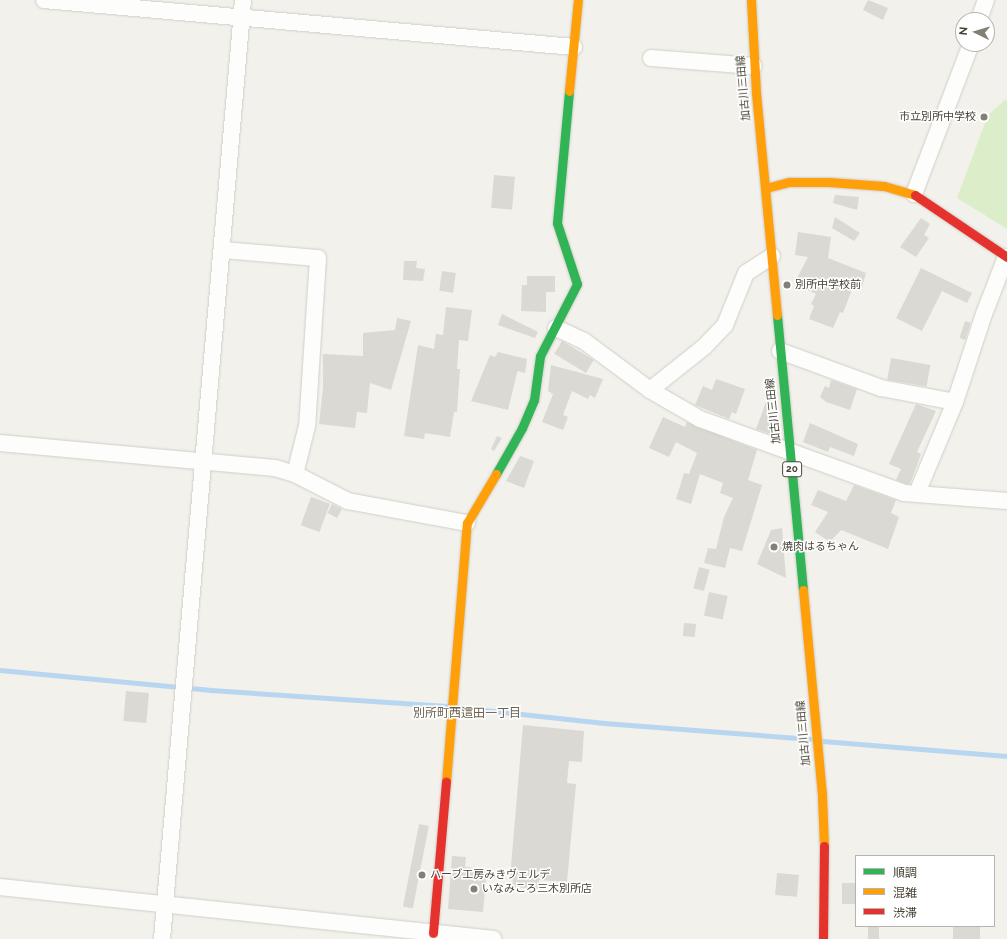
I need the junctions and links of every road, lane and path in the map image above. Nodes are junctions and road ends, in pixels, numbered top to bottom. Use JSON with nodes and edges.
{"nodes":[{"id":1,"x":44,"y":0,"type":"edge"},
{"id":2,"x":243,"y":0,"type":"edge"},
{"id":3,"x":578,"y":0,"type":"edge"},
{"id":4,"x":751,"y":0,"type":"edge"},
{"id":5,"x":986,"y":0,"type":"edge"},
{"id":6,"x":982,"y":12,"type":"edge"},
{"id":7,"x":242,"y":17,"type":"junction"},
{"id":8,"x":574,"y":47,"type":"junction"},
{"id":9,"x":968,"y":52,"type":"edge"},
{"id":10,"x":651,"y":58,"type":"dead end"},
{"id":11,"x":754,"y":66,"type":"junction"},
{"id":12,"x":766,"y":188,"type":"junction"},
{"id":13,"x":914,"y":194,"type":"junction"},
{"id":14,"x":222,"y":250,"type":"junction"},
{"id":15,"x":772,"y":256,"type":"junction"},
{"id":16,"x":1007,"y":257,"type":"edge"},
{"id":17,"x":556,"y":328,"type":"junction"},
{"id":18,"x":780,"y":351,"type":"junction"},
{"id":19,"x":650,"y":390,"type":"junction"},
{"id":20,"x":955,"y":402,"type":"junction"},
{"id":21,"x":0,"y":443,"type":"edge"},
{"id":22,"x":790,"y":450,"type":"junction"},
{"id":23,"x":205,"y":461,"type":"junction"},
{"id":24,"x":295,"y":474,"type":"junction"},
{"id":25,"x":917,"y":493,"type":"junction"},
{"id":26,"x":1007,"y":501,"type":"edge"},
{"id":27,"x":467,"y":523,"type":"junction"},
{"id":28,"x":0,"y":887,"type":"edge"},
{"id":29,"x":164,"y":903,"type":"junction"},
{"id":30,"x":433,"y":933,"type":"junction"},
{"id":31,"x":162,"y":939,"type":"edge"},
{"id":32,"x":493,"y":939,"type":"edge"},
{"id":33,"x":823,"y":939,"type":"edge"}],
"edges":[{"from":1,"to":7,"type":"street"},
{"from":2,"to":7,"type":"street"},
{"from":3,"to":8,"type":"street"},
{"from":4,"to":11,"type":"street","name":"加古川三田線","number":"20"},
{"from":5,"to":6,"type":"street"},
{"from":7,"to":8,"type":"street"},
{"from":7,"to":14,"type":"street"},
{"from":8,"to":17,"type":"street"},
{"from":9,"to":13,"type":"street"},
{"from":10,"to":11,"type":"street"},
{"from":11,"to":12,"type":"street","name":"加古川三田線","number":"20"},
{"from":12,"to":13,"type":"street"},
{"from":12,"to":15,"type":"street","name":"加古川三田線","number":"20"},
{"from":13,"to":16,"type":"street"},
{"from":14,"to":23,"type":"street"},
{"from":14,"to":24,"type":"street"},
{"from":15,"to":18,"type":"street","name":"加古川三田線","number":"20"},
{"from":15,"to":19,"type":"street"},
{"from":16,"to":20,"type":"street"},
{"from":17,"to":19,"type":"street"},
{"from":17,"to":27,"type":"street"},
{"from":18,"to":20,"type":"street"},
{"from":18,"to":22,"type":"street","name":"加古川三田線","number":"20"},
{"from":19,"to":22,"type":"street"},
{"from":20,"to":25,"type":"street"},
{"from":21,"to":23,"type":"street"},
{"from":22,"to":25,"type":"street"},
{"from":22,"to":33,"type":"street","name":"加古川三田線","number":"20"},
{"from":23,"to":24,"type":"street"},
{"from":23,"to":29,"type":"street"},
{"from":24,"to":27,"type":"street"},
{"from":25,"to":26,"type":"street"},
{"from":27,"to":30,"type":"street"},
{"from":28,"to":29,"type":"street"},
{"from":29,"to":30,"type":"street"},
{"from":29,"to":31,"type":"street"},
{"from":30,"to":32,"type":"street"}]}
